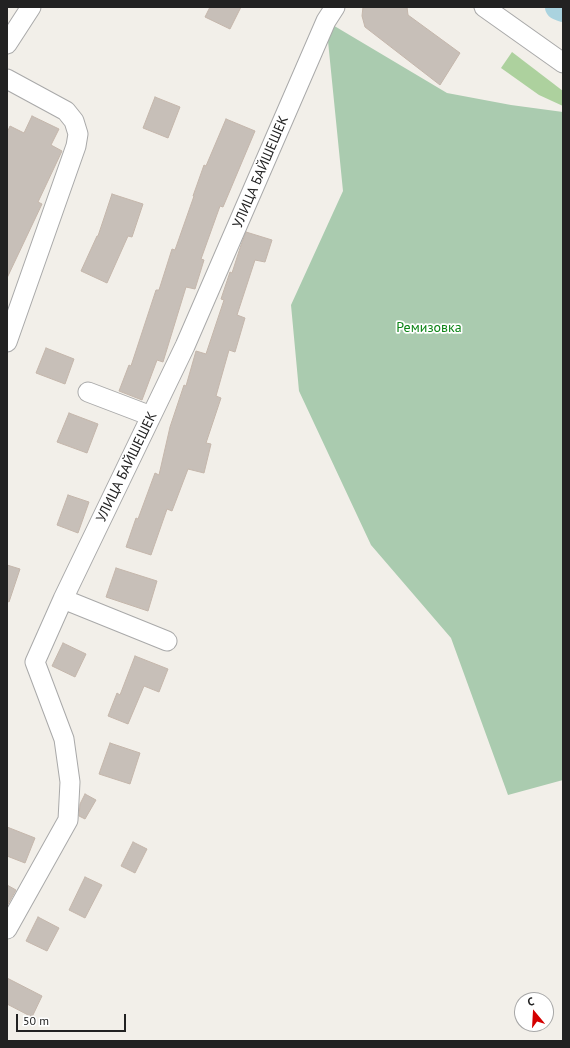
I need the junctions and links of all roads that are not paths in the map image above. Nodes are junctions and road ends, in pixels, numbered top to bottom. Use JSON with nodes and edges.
{"nodes":[{"id":1,"x":31,"y":7,"type":"edge"},
{"id":2,"x":335,"y":7,"type":"edge"},
{"id":3,"x":484,"y":7,"type":"edge"},
{"id":4,"x":7,"y":44,"type":"edge"},
{"id":5,"x":563,"y":63,"type":"edge"},
{"id":6,"x":7,"y":79,"type":"edge"},
{"id":7,"x":7,"y":342,"type":"edge"},
{"id":8,"x":88,"y":392,"type":"dead end"},
{"id":9,"x":151,"y":416,"type":"junction"},
{"id":10,"x":63,"y":599,"type":"junction"},
{"id":11,"x":167,"y":640,"type":"dead end"},
{"id":12,"x":7,"y":930,"type":"edge"}],
"edges":[{"from":1,"to":4,"type":"street"},
{"from":2,"to":9,"type":"street","name":"УЛИЦА БАЙШЕШЕК"},
{"from":3,"to":5,"type":"street"},
{"from":6,"to":7,"type":"street"},
{"from":8,"to":9,"type":"street"},
{"from":9,"to":10,"type":"street","name":"УЛИЦА БАЙШЕШЕК"},
{"from":10,"to":11,"type":"street"},
{"from":10,"to":12,"type":"street","name":"УЛИЦА БАЙШЕШЕК"}]}
